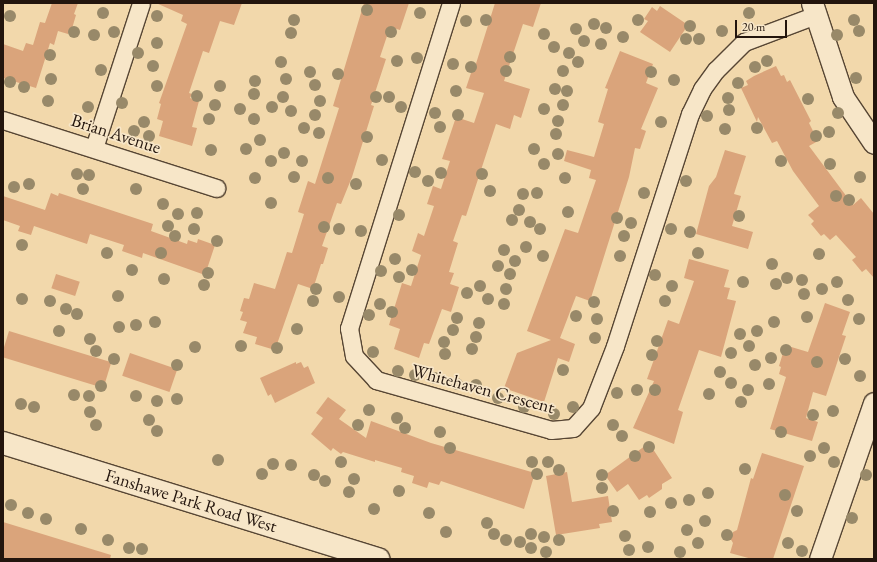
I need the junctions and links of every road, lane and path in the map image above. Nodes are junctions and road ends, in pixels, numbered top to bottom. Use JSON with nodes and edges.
{"nodes":[{"id":1,"x":141,"y":3,"type":"edge"},
{"id":2,"x":451,"y":3,"type":"edge"},
{"id":3,"x":814,"y":9,"type":"edge"},
{"id":4,"x":3,"y":120,"type":"edge"},
{"id":5,"x":874,"y":143,"type":"edge"},
{"id":6,"x":94,"y":148,"type":"junction"},
{"id":7,"x":216,"y":188,"type":"dead end"},
{"id":8,"x":874,"y":403,"type":"edge"},
{"id":9,"x":3,"y":442,"type":"edge"},
{"id":10,"x":378,"y":559,"type":"edge"},
{"id":11,"x":820,"y":559,"type":"edge"}],
"edges":[{"from":1,"to":6,"type":"street"},
{"from":2,"to":3,"type":"street","name":"Whitehaven Crescent"},
{"from":3,"to":5,"type":"street"},
{"from":4,"to":6,"type":"street","name":"Brian Avenue"},
{"from":6,"to":7,"type":"street","name":"Brian Avenue"},
{"from":8,"to":11,"type":"street"},
{"from":9,"to":10,"type":"main road","name":"Fanshawe Park Road West"}]}
